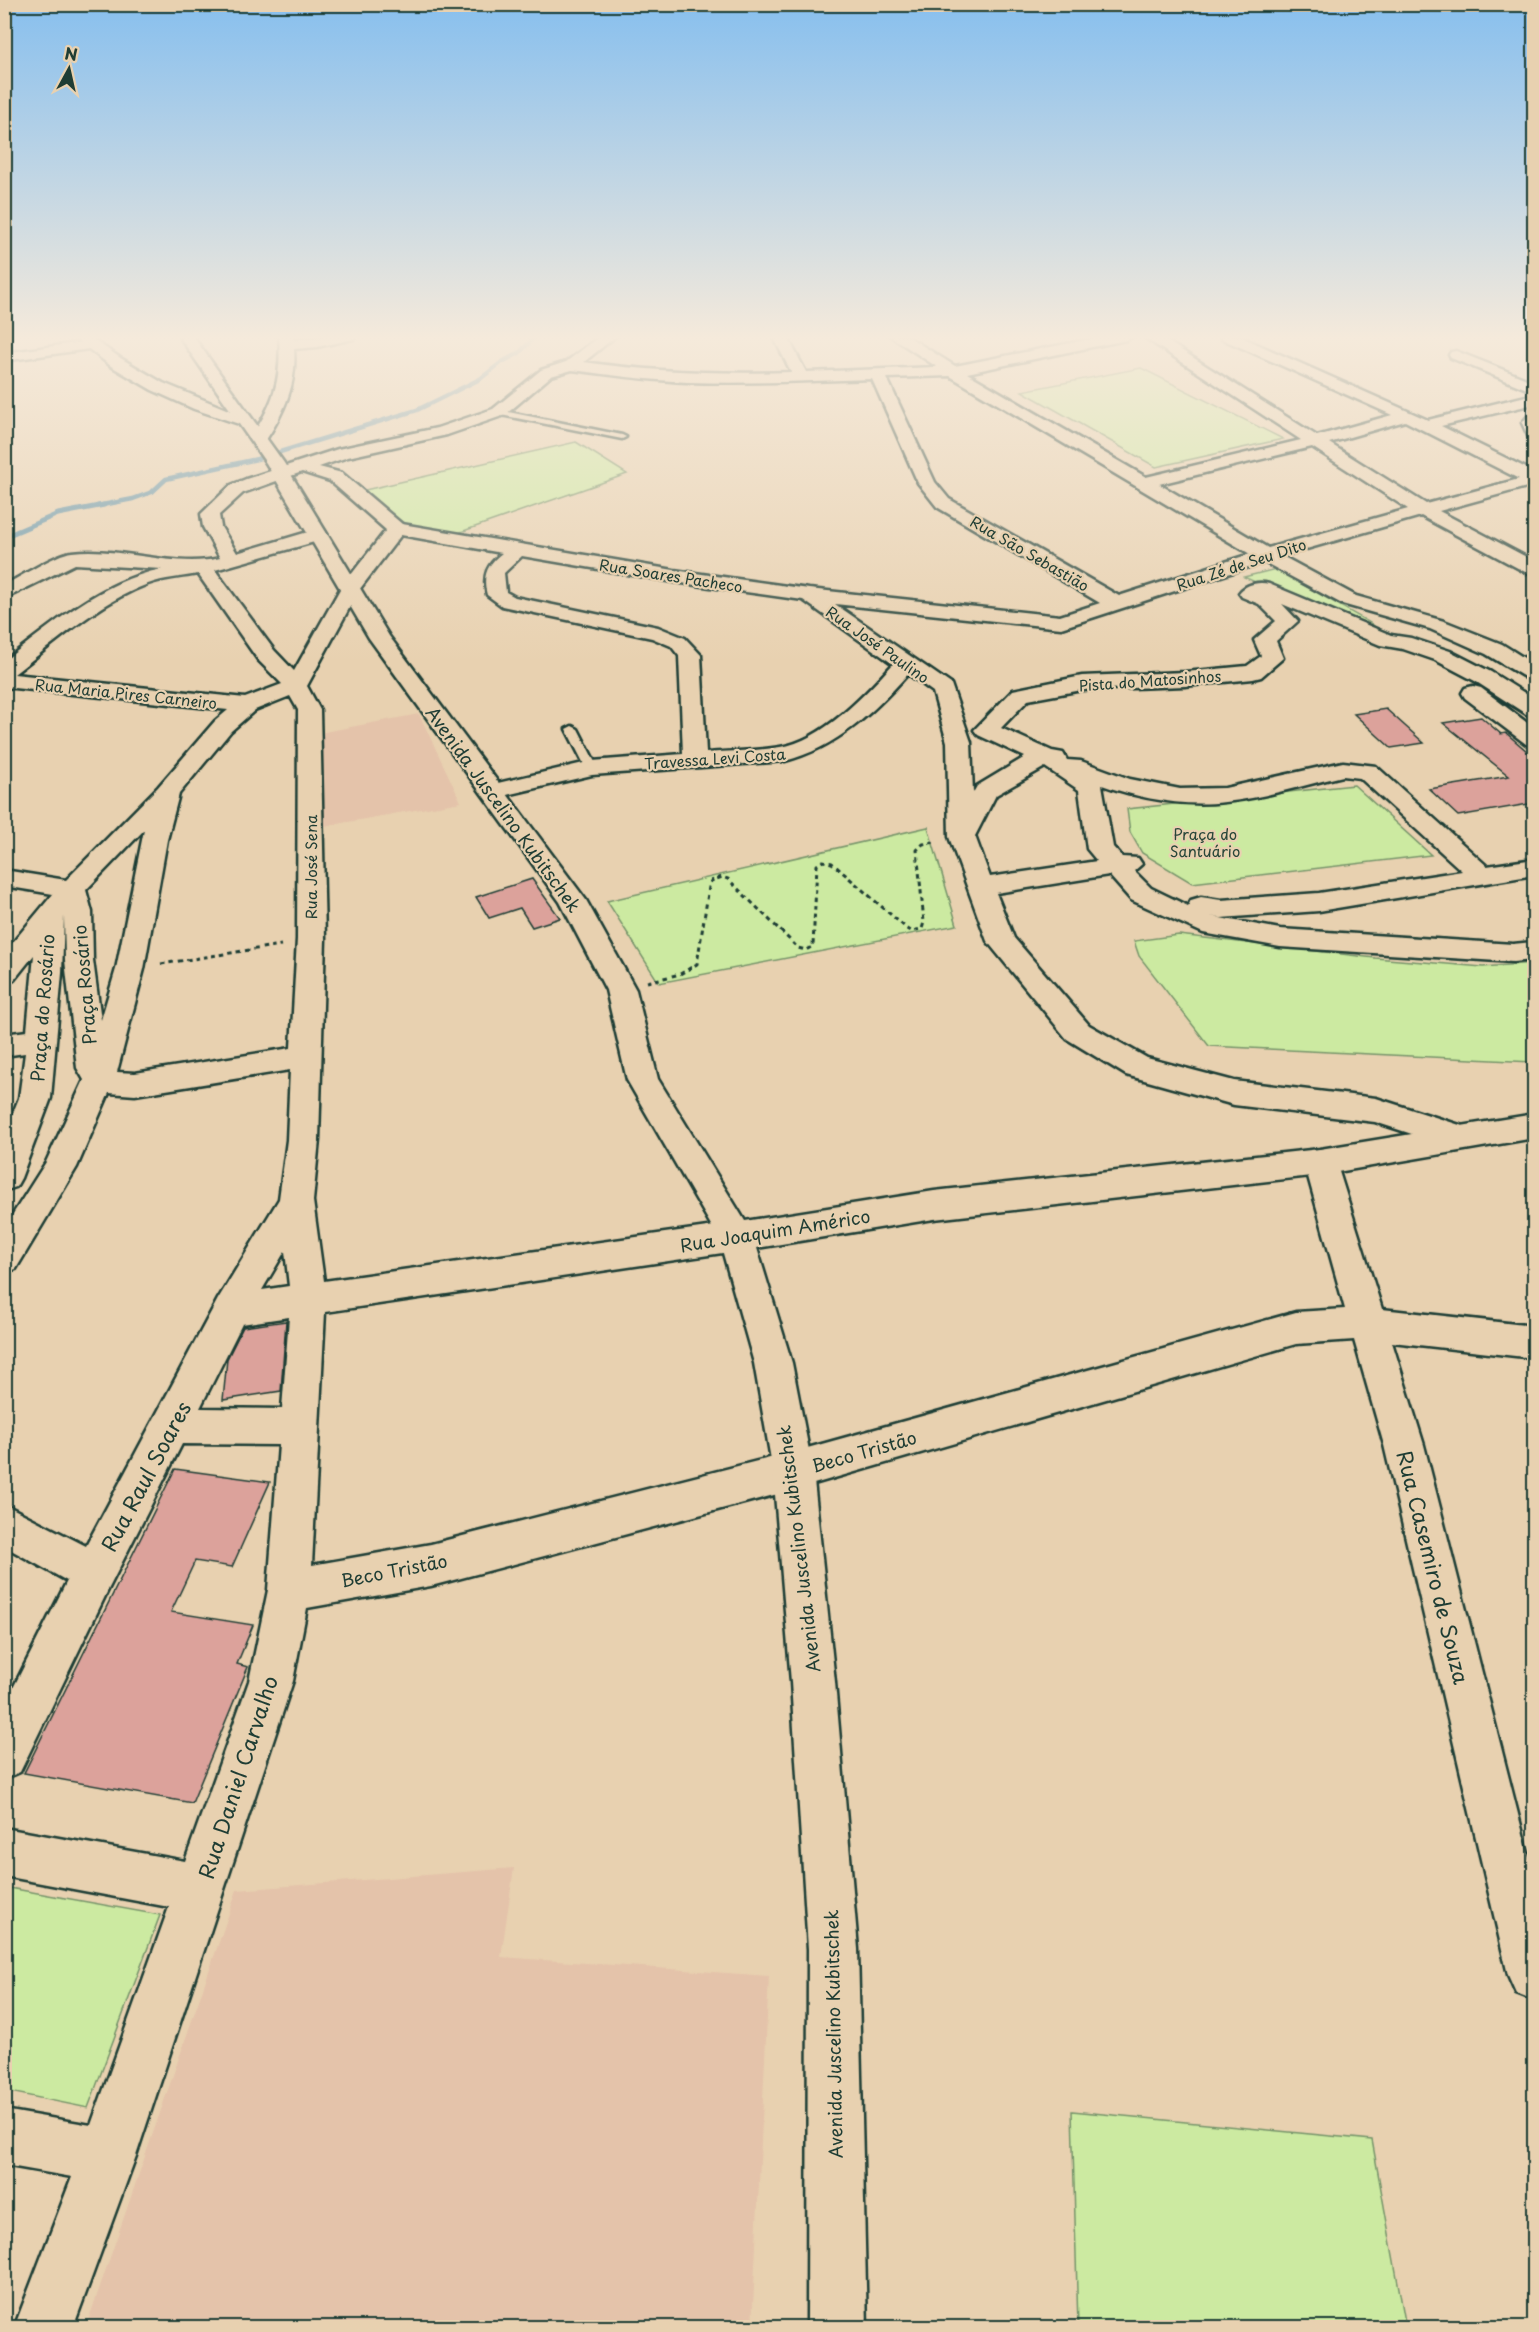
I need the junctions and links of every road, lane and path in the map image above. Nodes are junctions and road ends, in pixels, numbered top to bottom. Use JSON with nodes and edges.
{"nodes":[{"id":1,"x":265,"y":445,"type":"edge"},
{"id":2,"x":276,"y":445,"type":"edge"},
{"id":3,"x":377,"y":445,"type":"edge"},
{"id":4,"x":910,"y":445,"type":"edge"},
{"id":5,"x":1078,"y":445,"type":"edge"},
{"id":6,"x":1301,"y":445,"type":"edge"},
{"id":7,"x":1318,"y":445,"type":"edge"},
{"id":8,"x":1465,"y":445,"type":"edge"},
{"id":9,"x":276,"y":458,"type":"junction"},
{"id":10,"x":1534,"y":479,"type":"edge"},
{"id":11,"x":1143,"y":483,"type":"junction"},
{"id":12,"x":1423,"y":510,"type":"junction"},
{"id":13,"x":396,"y":529,"type":"junction"},
{"id":14,"x":318,"y":535,"type":"junction"},
{"id":15,"x":517,"y":550,"type":"junction"},
{"id":16,"x":1266,"y":555,"type":"junction"},
{"id":17,"x":231,"y":560,"type":"junction"},
{"id":18,"x":203,"y":567,"type":"junction"},
{"id":19,"x":1534,"y":568,"type":"edge"},
{"id":20,"x":350,"y":589,"type":"junction"},
{"id":21,"x":4,"y":592,"type":"edge"},
{"id":22,"x":809,"y":595,"type":"junction"},
{"id":23,"x":1349,"y":600,"type":"junction"},
{"id":24,"x":1117,"y":604,"type":"junction"},
{"id":25,"x":1061,"y":622,"type":"joint"},
{"id":26,"x":1404,"y":640,"type":"junction"},
{"id":27,"x":906,"y":663,"type":"junction"},
{"id":28,"x":4,"y":672,"type":"edge"},
{"id":29,"x":1534,"y":673,"type":"edge"},
{"id":30,"x":4,"y":680,"type":"edge"},
{"id":31,"x":296,"y":686,"type":"junction"},
{"id":32,"x":943,"y":690,"type":"junction"},
{"id":33,"x":247,"y":705,"type":"junction"},
{"id":34,"x":1534,"y":709,"type":"edge"},
{"id":35,"x":981,"y":712,"type":"junction"},
{"id":36,"x":572,"y":729,"type":"dead end"},
{"id":37,"x":1534,"y":740,"type":"edge"},
{"id":38,"x":1052,"y":759,"type":"junction"},
{"id":39,"x":695,"y":762,"type":"junction"},
{"id":40,"x":592,"y":768,"type":"junction"},
{"id":41,"x":1125,"y":785,"type":"junction"},
{"id":42,"x":494,"y":791,"type":"junction"},
{"id":43,"x":167,"y":792,"type":"junction"},
{"id":44,"x":962,"y":837,"type":"junction"},
{"id":45,"x":1122,"y":866,"type":"junction"},
{"id":46,"x":1534,"y":867,"type":"edge"},
{"id":47,"x":1482,"y":876,"type":"junction"},
{"id":48,"x":4,"y":878,"type":"edge"},
{"id":49,"x":981,"y":887,"type":"junction"},
{"id":50,"x":72,"y":889,"type":"junction"},
{"id":51,"x":49,"y":919,"type":"junction"},
{"id":52,"x":311,"y":939,"type":"junction"},
{"id":53,"x":1534,"y":951,"type":"edge"},
{"id":54,"x":130,"y":969,"type":"junction"},
{"id":55,"x":4,"y":973,"type":"edge"},
{"id":56,"x":621,"y":990,"type":"junction"},
{"id":57,"x":42,"y":1039,"type":"junction"},
{"id":58,"x":4,"y":1045,"type":"edge"},
{"id":59,"x":305,"y":1057,"type":"junction"},
{"id":60,"x":100,"y":1079,"type":"junction"},
{"id":61,"x":35,"y":1098,"type":"junction"},
{"id":62,"x":4,"y":1103,"type":"edge"},
{"id":63,"x":1534,"y":1126,"type":"edge"},
{"id":64,"x":1458,"y":1137,"type":"junction"},
{"id":65,"x":1320,"y":1162,"type":"junction"},
{"id":66,"x":4,"y":1178,"type":"edge"},
{"id":67,"x":296,"y":1201,"type":"junction"},
{"id":68,"x":736,"y":1237,"type":"junction"},
{"id":69,"x":6,"y":1250,"type":"edge"},
{"id":70,"x":308,"y":1299,"type":"junction"},
{"id":71,"x":231,"y":1310,"type":"junction"},
{"id":72,"x":1367,"y":1323,"type":"junction"},
{"id":73,"x":1534,"y":1342,"type":"edge"},
{"id":74,"x":172,"y":1426,"type":"junction"},
{"id":75,"x":298,"y":1427,"type":"junction"},
{"id":76,"x":793,"y":1471,"type":"junction"},
{"id":77,"x":4,"y":1524,"type":"edge"},
{"id":78,"x":94,"y":1573,"type":"junction"},
{"id":79,"x":289,"y":1590,"type":"junction"},
{"id":80,"x":4,"y":1756,"type":"edge"},
{"id":81,"x":4,"y":1852,"type":"edge"},
{"id":82,"x":200,"y":1888,"type":"junction"},
{"id":83,"x":1534,"y":1975,"type":"edge"},
{"id":84,"x":4,"y":2137,"type":"edge"},
{"id":85,"x":108,"y":2157,"type":"junction"},
{"id":86,"x":43,"y":2328,"type":"edge"},
{"id":87,"x":837,"y":2328,"type":"edge"}],
"edges":[{"from":1,"to":9,"type":"street","name":"Avenida Juscelino Kubitschek"},
{"from":2,"to":9,"type":"street"},
{"from":3,"to":9,"type":"street"},
{"from":4,"to":24,"type":"street","name":"Rua São Sebastião"},
{"from":5,"to":11,"type":"street"},
{"from":6,"to":11,"type":"street"},
{"from":7,"to":12,"type":"street"},
{"from":8,"to":10,"type":"street"},
{"from":9,"to":13,"type":"street"},
{"from":9,"to":14,"type":"street","name":"Avenida Juscelino Kubitschek"},
{"from":9,"to":17,"type":"street"},
{"from":10,"to":12,"type":"street","name":"Rua Zé de Seu Dito"},
{"from":11,"to":16,"type":"street"},
{"from":12,"to":16,"type":"street","name":"Rua Zé de Seu Dito"},
{"from":12,"to":19,"type":"street"},
{"from":13,"to":15,"type":"street","name":"Rua Soares Pacheco"},
{"from":13,"to":20,"type":"street"},
{"from":14,"to":17,"type":"street"},
{"from":14,"to":20,"type":"street","name":"Avenida Juscelino Kubitschek"},
{"from":15,"to":22,"type":"street","name":"Rua Soares Pacheco"},
{"from":15,"to":39,"type":"street"},
{"from":16,"to":23,"type":"street"},
{"from":16,"to":24,"type":"street","name":"Rua Zé de Seu Dito"},
{"from":17,"to":18,"type":"street"},
{"from":18,"to":21,"type":"street"},
{"from":18,"to":28,"type":"street"},
{"from":18,"to":31,"type":"street","name":"Rua José Sena"},
{"from":20,"to":31,"type":"street"},
{"from":20,"to":42,"type":"street","name":"Avenida Juscelino Kubitschek"},
{"from":22,"to":25,"type":"street","name":"Rua Soares Pacheco"},
{"from":22,"to":27,"type":"street","name":"Rua José Paulino"},
{"from":23,"to":26,"type":"street"},
{"from":23,"to":29,"type":"street"},
{"from":24,"to":25,"type":"street","name":"Rua Zé de Seu Dito"},
{"from":26,"to":34,"type":"street","name":"Pista do Matosinhos"},
{"from":26,"to":35,"type":"street","name":"Pista do Matosinhos"},
{"from":26,"to":37,"type":"street"},
{"from":27,"to":32,"type":"street","name":"Rua José Paulino"},
{"from":27,"to":39,"type":"street","name":"Travessa Levi Costa"},
{"from":30,"to":33,"type":"street","name":"Rua Maria Pires Carneiro"},
{"from":31,"to":33,"type":"street"},
{"from":31,"to":52,"type":"street","name":"Rua José Sena"},
{"from":32,"to":35,"type":"street"},
{"from":32,"to":44,"type":"street","name":"Rua José Paulino"},
{"from":33,"to":43,"type":"street"},
{"from":35,"to":38,"type":"street"},
{"from":36,"to":40,"type":"lane"},
{"from":38,"to":41,"type":"street"},
{"from":38,"to":44,"type":"street"},
{"from":38,"to":45,"type":"street"},
{"from":39,"to":40,"type":"street","name":"Travessa Levi Costa"},
{"from":40,"to":42,"type":"street","name":"Travessa Levi Costa"},
{"from":41,"to":45,"type":"street"},
{"from":41,"to":47,"type":"street"},
{"from":42,"to":56,"type":"street","name":"Avenida Juscelino Kubitschek"},
{"from":43,"to":50,"type":"street"},
{"from":43,"to":54,"type":"street"},
{"from":44,"to":49,"type":"street"},
{"from":44,"to":56,"type":"path"},
{"from":45,"to":47,"type":"street"},
{"from":45,"to":49,"type":"street"},
{"from":45,"to":53,"type":"street"},
{"from":46,"to":47,"type":"street"},
{"from":48,"to":50,"type":"street"},
{"from":49,"to":64,"type":"street"},
{"from":50,"to":51,"type":"street"},
{"from":50,"to":60,"type":"street","name":"Praça Rosário"},
{"from":51,"to":55,"type":"street"},
{"from":51,"to":57,"type":"street","name":"Praça do Rosário"},
{"from":52,"to":54,"type":"path"},
{"from":52,"to":59,"type":"street","name":"Rua José Sena"},
{"from":54,"to":60,"type":"street"},
{"from":56,"to":68,"type":"street","name":"Avenida Juscelino Kubitschek"},
{"from":57,"to":58,"type":"street"},
{"from":57,"to":61,"type":"street","name":"Praça do Rosário"},
{"from":59,"to":60,"type":"street"},
{"from":59,"to":67,"type":"street","name":"Rua José Sena"},
{"from":60,"to":69,"type":"street"},
{"from":61,"to":62,"type":"street","name":"Praça do Rosário"},
{"from":61,"to":66,"type":"street","name":"Praça do Rosário"},
{"from":63,"to":64,"type":"street","name":"Rua Joaquim Américo"},
{"from":64,"to":65,"type":"street","name":"Rua Joaquim Américo"},
{"from":65,"to":68,"type":"street","name":"Rua Joaquim Américo"},
{"from":65,"to":72,"type":"street","name":"Rua Casemiro de Souza"},
{"from":67,"to":70,"type":"street","name":"Rua Daniel Carvalho"},
{"from":67,"to":71,"type":"street","name":"Rua Raul Soares"},
{"from":68,"to":70,"type":"street","name":"Rua Joaquim Américo"},
{"from":68,"to":76,"type":"street","name":"Avenida Juscelino Kubitschek"},
{"from":70,"to":71,"type":"street","name":"Rua Joaquim Américo"},
{"from":70,"to":75,"type":"street","name":"Rua Daniel Carvalho"},
{"from":71,"to":74,"type":"street","name":"Rua Raul Soares"},
{"from":72,"to":73,"type":"street","name":"Beco Tristão"},
{"from":72,"to":76,"type":"street","name":"Beco Tristão"},
{"from":72,"to":83,"type":"street","name":"Rua Casemiro de Souza"},
{"from":74,"to":75,"type":"street"},
{"from":74,"to":78,"type":"street","name":"Rua Raul Soares"},
{"from":75,"to":79,"type":"street","name":"Rua Daniel Carvalho"},
{"from":76,"to":79,"type":"street","name":"Beco Tristão"},
{"from":76,"to":87,"type":"street","name":"Avenida Juscelino Kubitschek"},
{"from":77,"to":78,"type":"street"},
{"from":78,"to":80,"type":"street","name":"Rua Raul Soares"},
{"from":79,"to":82,"type":"street","name":"Rua Daniel Carvalho"},
{"from":81,"to":82,"type":"street"},
{"from":82,"to":85,"type":"street","name":"Rua Daniel Carvalho"},
{"from":84,"to":85,"type":"street"},
{"from":85,"to":86,"type":"street","name":"Rua Daniel Carvalho"}]}
